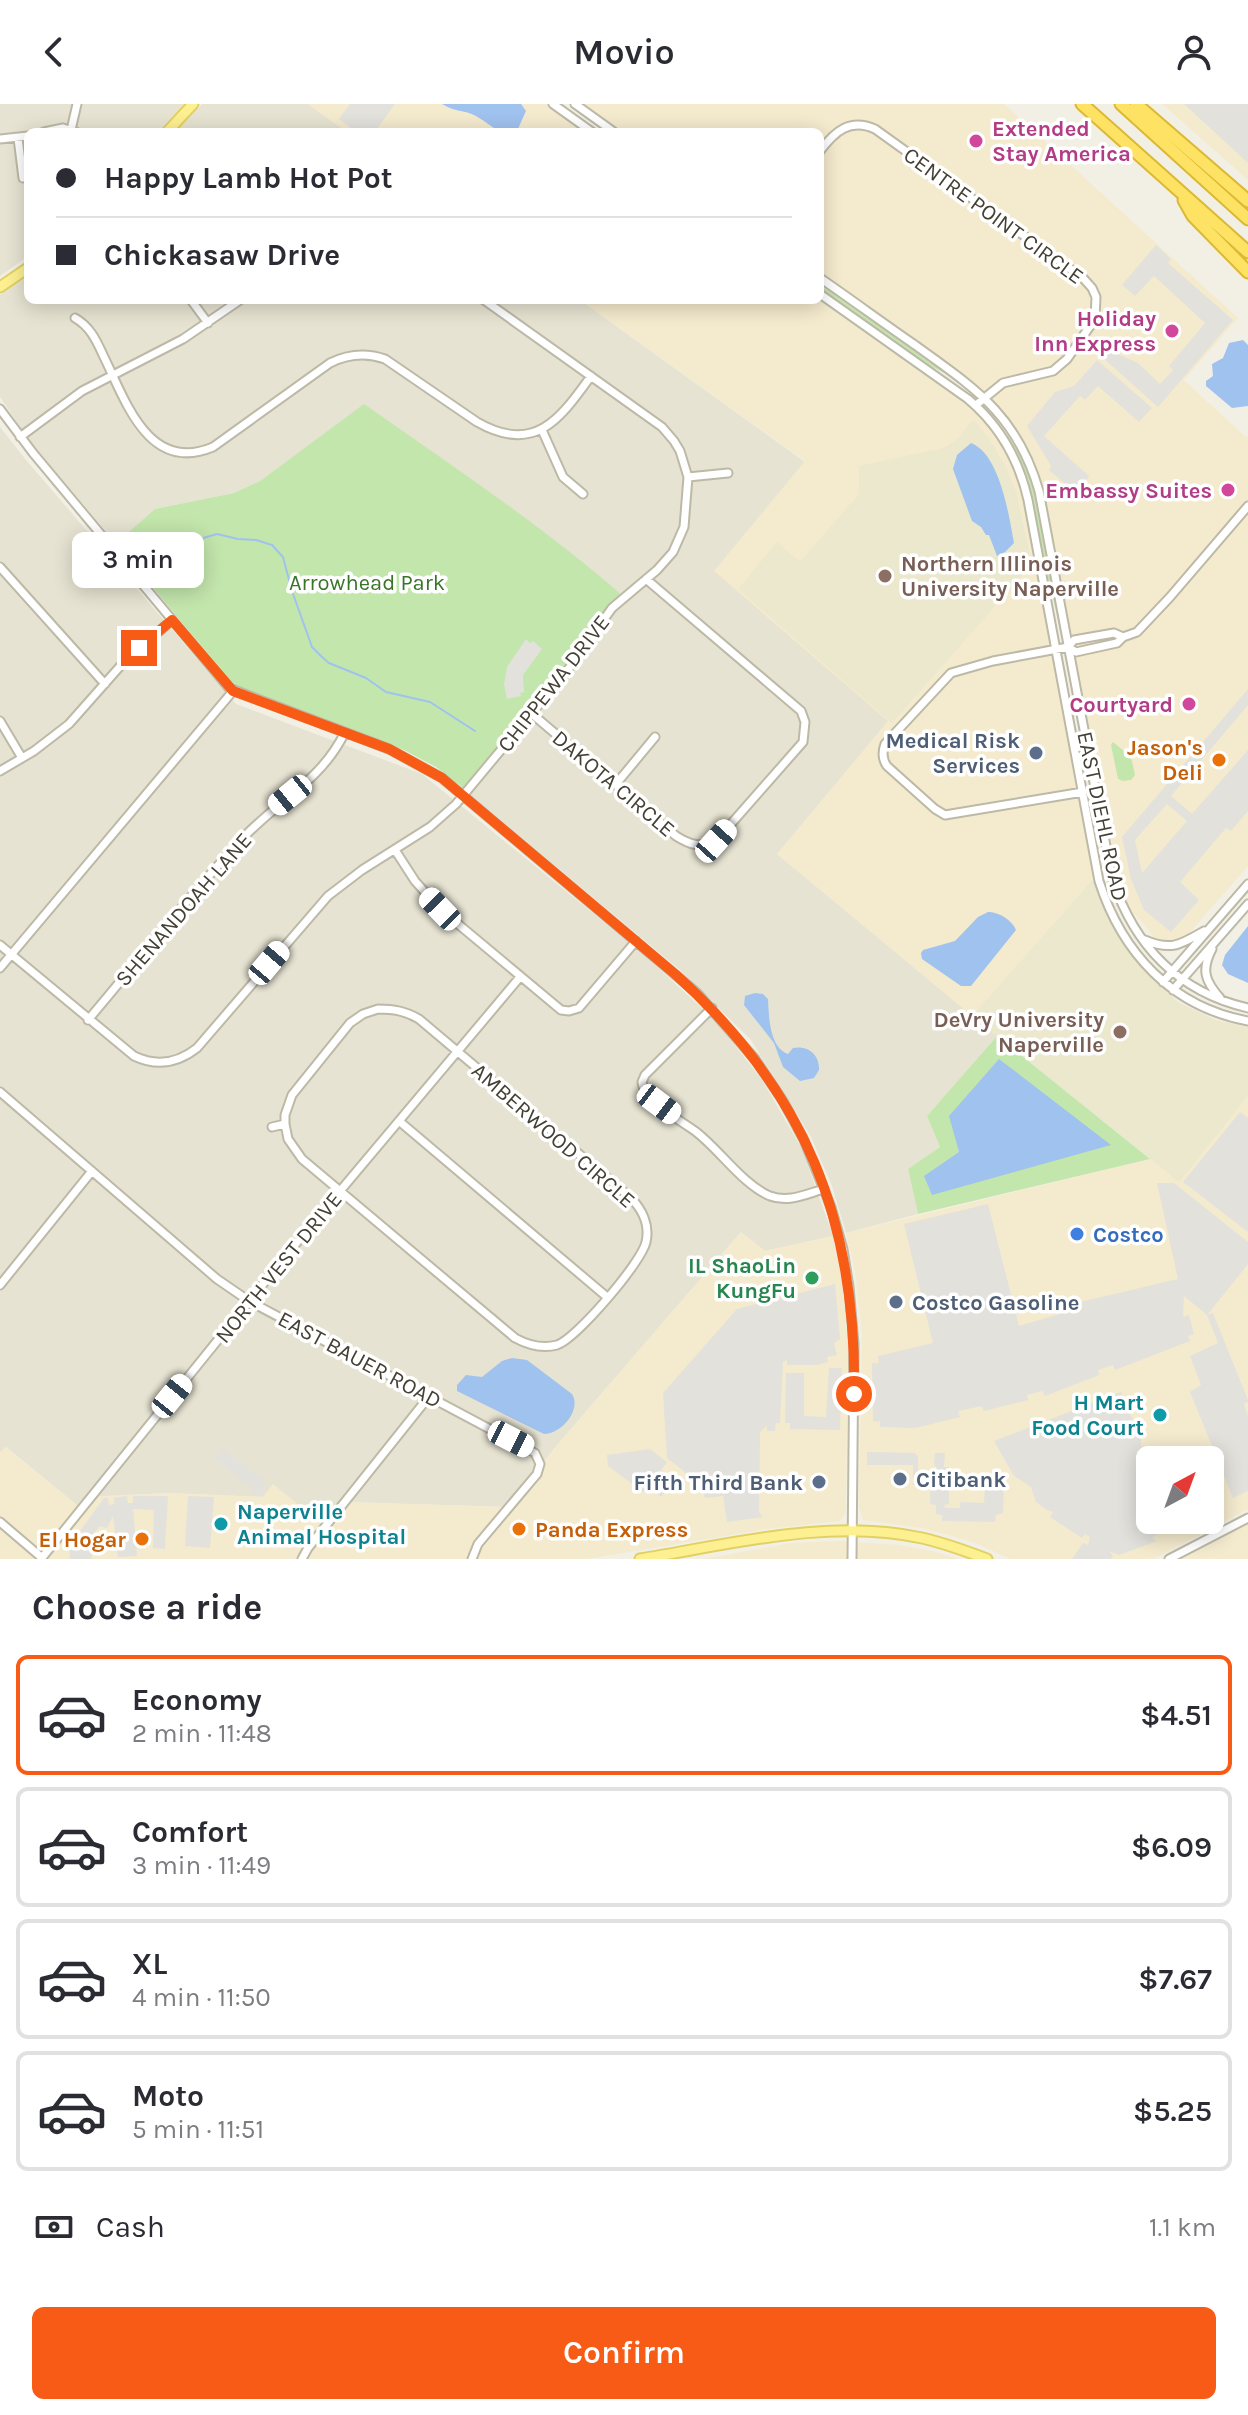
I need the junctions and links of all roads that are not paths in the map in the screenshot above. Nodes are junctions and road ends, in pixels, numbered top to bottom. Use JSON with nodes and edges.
{"nodes":[{"id":1,"x":77,"y":104,"type":"edge"},
{"id":2,"x":193,"y":104,"type":"edge"},
{"id":3,"x":553,"y":104,"type":"edge"},
{"id":4,"x":575,"y":104,"type":"edge"},
{"id":5,"x":1082,"y":104,"type":"edge"},
{"id":6,"x":1121,"y":104,"type":"edge"},
{"id":7,"x":1136,"y":104,"type":"edge"},
{"id":8,"x":74,"y":128,"type":"edge"},
{"id":9,"x":171,"y":128,"type":"edge"},
{"id":10,"x":586,"y":128,"type":"edge"},
{"id":11,"x":608,"y":128,"type":"edge"},
{"id":12,"x":24,"y":137,"type":"edge"},
{"id":13,"x":18,"y":138,"type":"junction"},
{"id":14,"x":0,"y":139,"type":"edge"},
{"id":15,"x":824,"y":146,"type":"edge"},
{"id":16,"x":23,"y":178,"type":"dead end"},
{"id":17,"x":1178,"y":189,"type":"junction"},
{"id":18,"x":1248,"y":201,"type":"edge"},
{"id":19,"x":1248,"y":219,"type":"edge"},
{"id":20,"x":1248,"y":252,"type":"edge"},
{"id":21,"x":24,"y":271,"type":"edge"},
{"id":22,"x":1248,"y":272,"type":"edge"},
{"id":23,"x":824,"y":281,"type":"edge"},
{"id":24,"x":0,"y":287,"type":"edge"},
{"id":25,"x":824,"y":297,"type":"edge"},
{"id":26,"x":194,"y":304,"type":"edge"},
{"id":27,"x":234,"y":304,"type":"edge"},
{"id":28,"x":490,"y":304,"type":"edge"},
{"id":29,"x":75,"y":318,"type":"dead end"},
{"id":30,"x":208,"y":323,"type":"junction"},
{"id":31,"x":113,"y":375,"type":"junction"},
{"id":32,"x":591,"y":376,"type":"junction"},
{"id":33,"x":985,"y":397,"type":"junction"},
{"id":34,"x":976,"y":405,"type":"junction"},
{"id":35,"x":0,"y":409,"type":"edge"},
{"id":36,"x":542,"y":430,"type":"junction"},
{"id":37,"x":20,"y":437,"type":"junction"},
{"id":38,"x":728,"y":473,"type":"dead end"},
{"id":39,"x":688,"y":477,"type":"junction"},
{"id":40,"x":583,"y":494,"type":"dead end"},
{"id":41,"x":1248,"y":506,"type":"edge"},
{"id":42,"x":0,"y":567,"type":"edge"},
{"id":43,"x":646,"y":579,"type":"junction"},
{"id":44,"x":172,"y":620,"type":"junction"},
{"id":45,"x":1068,"y":647,"type":"junction"},
{"id":46,"x":1056,"y":650,"type":"junction"},
{"id":47,"x":105,"y":684,"type":"junction"},
{"id":48,"x":233,"y":691,"type":"junction"},
{"id":49,"x":531,"y":713,"type":"junction"},
{"id":50,"x":0,"y":721,"type":"edge"},
{"id":51,"x":345,"y":732,"type":"junction"},
{"id":52,"x":655,"y":737,"type":"dead end"},
{"id":53,"x":22,"y":758,"type":"junction"},
{"id":54,"x":0,"y":771,"type":"edge"},
{"id":55,"x":616,"y":784,"type":"junction"},
{"id":56,"x":1083,"y":792,"type":"junction"},
{"id":57,"x":463,"y":794,"type":"junction"},
{"id":58,"x":395,"y":850,"type":"junction"},
{"id":59,"x":1248,"y":884,"type":"edge"},
{"id":60,"x":1248,"y":904,"type":"edge"},
{"id":61,"x":1209,"y":928,"type":"junction"},
{"id":62,"x":1220,"y":937,"type":"junction"},
{"id":63,"x":1141,"y":939,"type":"junction"},
{"id":64,"x":636,"y":941,"type":"junction"},
{"id":65,"x":0,"y":945,"type":"edge"},
{"id":66,"x":11,"y":955,"type":"junction"},
{"id":67,"x":0,"y":968,"type":"edge"},
{"id":68,"x":1172,"y":972,"type":"junction"},
{"id":69,"x":520,"y":977,"type":"junction"},
{"id":70,"x":1182,"y":980,"type":"junction"},
{"id":71,"x":1163,"y":982,"type":"junction"},
{"id":72,"x":1173,"y":990,"type":"junction"},
{"id":73,"x":1222,"y":1000,"type":"junction"},
{"id":74,"x":712,"y":1008,"type":"junction"},
{"id":75,"x":1248,"y":1008,"type":"edge"},
{"id":76,"x":88,"y":1020,"type":"junction"},
{"id":77,"x":1248,"y":1021,"type":"edge"},
{"id":78,"x":458,"y":1051,"type":"junction"},
{"id":79,"x":0,"y":1092,"type":"edge"},
{"id":80,"x":399,"y":1121,"type":"junction"},
{"id":81,"x":285,"y":1124,"type":"junction"},
{"id":82,"x":272,"y":1127,"type":"dead end"},
{"id":83,"x":92,"y":1171,"type":"junction"},
{"id":84,"x":824,"y":1189,"type":"junction"},
{"id":85,"x":340,"y":1191,"type":"junction"},
{"id":86,"x":0,"y":1285,"type":"edge"},
{"id":87,"x":607,"y":1297,"type":"junction"},
{"id":88,"x":249,"y":1301,"type":"junction"},
{"id":89,"x":428,"y":1396,"type":"junction"},
{"id":90,"x":1248,"y":1518,"type":"edge"},
{"id":91,"x":0,"y":1522,"type":"edge"},
{"id":92,"x":852,"y":1530,"type":"junction"},
{"id":93,"x":41,"y":1558,"type":"edge"},
{"id":94,"x":302,"y":1559,"type":"edge"},
{"id":95,"x":472,"y":1559,"type":"edge"},
{"id":96,"x":640,"y":1559,"type":"edge"},
{"id":97,"x":852,"y":1559,"type":"edge"},
{"id":98,"x":987,"y":1559,"type":"edge"},
{"id":99,"x":1169,"y":1559,"type":"edge"}],
"edges":[{"from":1,"to":8,"type":"street"},
{"from":2,"to":9,"type":"main road"},
{"from":3,"to":10,"type":"street"},
{"from":4,"to":11,"type":"street"},
{"from":5,"to":17,"type":"highway"},
{"from":6,"to":19,"type":"highway"},
{"from":7,"to":18,"type":"highway"},
{"from":12,"to":13,"type":"street"},
{"from":13,"to":14,"type":"street"},
{"from":13,"to":16,"type":"street"},
{"from":15,"to":33,"type":"street","name":"CENTRE POINT CIRCLE"},
{"from":17,"to":20,"type":"highway"},
{"from":17,"to":22,"type":"highway"},
{"from":21,"to":24,"type":"main road"},
{"from":23,"to":33,"type":"street","name":"EAST DIEHL ROAD"},
{"from":25,"to":34,"type":"street","name":"EAST DIEHL ROAD"},
{"from":26,"to":30,"type":"street"},
{"from":27,"to":30,"type":"street"},
{"from":28,"to":32,"type":"street","name":"CHIPPEWA DRIVE"},
{"from":29,"to":31,"type":"street"},
{"from":30,"to":31,"type":"street"},
{"from":31,"to":36,"type":"street"},
{"from":31,"to":37,"type":"street"},
{"from":32,"to":36,"type":"street"},
{"from":32,"to":39,"type":"street","name":"CHIPPEWA DRIVE"},
{"from":33,"to":34,"type":"street","name":"CENTRE POINT CIRCLE"},
{"from":33,"to":45,"type":"street","name":"EAST DIEHL ROAD"},
{"from":34,"to":46,"type":"street","name":"EAST DIEHL ROAD"},
{"from":35,"to":37,"type":"street"},
{"from":36,"to":40,"type":"street"},
{"from":37,"to":44,"type":"street"},
{"from":38,"to":39,"type":"street"},
{"from":39,"to":43,"type":"street","name":"CHIPPEWA DRIVE"},
{"from":41,"to":45,"type":"street"},
{"from":42,"to":47,"type":"street"},
{"from":43,"to":49,"type":"street","name":"CHIPPEWA DRIVE"},
{"from":43,"to":55,"type":"street","name":"DAKOTA CIRCLE"},
{"from":44,"to":47,"type":"street"},
{"from":44,"to":48,"type":"street"},
{"from":45,"to":46,"type":"street"},
{"from":45,"to":63,"type":"street","name":"EAST DIEHL ROAD"},
{"from":46,"to":56,"type":"street","name":"EAST DIEHL ROAD"},
{"from":46,"to":56,"type":"street"},
{"from":47,"to":53,"type":"street"},
{"from":48,"to":51,"type":"street"},
{"from":48,"to":66,"type":"street"},
{"from":49,"to":55,"type":"street","name":"DAKOTA CIRCLE"},
{"from":49,"to":57,"type":"street","name":"CHIPPEWA DRIVE"},
{"from":50,"to":53,"type":"street"},
{"from":51,"to":57,"type":"street"},
{"from":51,"to":76,"type":"street","name":"SHENANDOAH LANE"},
{"from":52,"to":55,"type":"street"},
{"from":53,"to":54,"type":"street"},
{"from":56,"to":71,"type":"street","name":"EAST DIEHL ROAD"},
{"from":57,"to":58,"type":"street","name":"CHIPPEWA DRIVE"},
{"from":57,"to":64,"type":"street"},
{"from":58,"to":69,"type":"street"},
{"from":58,"to":76,"type":"street","name":"CHIPPEWA DRIVE"},
{"from":59,"to":61,"type":"street"},
{"from":60,"to":62,"type":"street"},
{"from":61,"to":63,"type":"street"},
{"from":61,"to":68,"type":"street"},
{"from":62,"to":70,"type":"street"},
{"from":62,"to":73,"type":"street"},
{"from":63,"to":68,"type":"street","name":"EAST DIEHL ROAD"},
{"from":64,"to":69,"type":"street"},
{"from":64,"to":74,"type":"street"},
{"from":65,"to":66,"type":"street"},
{"from":66,"to":67,"type":"street"},
{"from":66,"to":76,"type":"street"},
{"from":68,"to":70,"type":"street","name":"EAST DIEHL ROAD"},
{"from":68,"to":71,"type":"street"},
{"from":69,"to":78,"type":"street","name":"NORTH VEST DRIVE"},
{"from":70,"to":72,"type":"street"},
{"from":70,"to":73,"type":"street","name":"EAST DIEHL ROAD"},
{"from":71,"to":72,"type":"street","name":"EAST DIEHL ROAD"},
{"from":72,"to":77,"type":"street","name":"EAST DIEHL ROAD"},
{"from":73,"to":75,"type":"street","name":"EAST DIEHL ROAD"},
{"from":74,"to":84,"type":"street"},
{"from":74,"to":84,"type":"street"},
{"from":78,"to":80,"type":"street","name":"NORTH VEST DRIVE"},
{"from":78,"to":81,"type":"street","name":"AMBERWOOD CIRCLE"},
{"from":78,"to":87,"type":"street","name":"AMBERWOOD CIRCLE"},
{"from":79,"to":83,"type":"street","name":"EAST BAUER ROAD"},
{"from":80,"to":85,"type":"street","name":"NORTH VEST DRIVE"},
{"from":80,"to":87,"type":"street"},
{"from":81,"to":82,"type":"street"},
{"from":81,"to":85,"type":"street","name":"AMBERWOOD CIRCLE"},
{"from":83,"to":86,"type":"street"},
{"from":83,"to":88,"type":"street","name":"EAST BAUER ROAD"},
{"from":84,"to":92,"type":"street"},
{"from":85,"to":87,"type":"street","name":"AMBERWOOD CIRCLE"},
{"from":85,"to":88,"type":"street","name":"NORTH VEST DRIVE"},
{"from":88,"to":89,"type":"street","name":"EAST BAUER ROAD"},
{"from":88,"to":93,"type":"street","name":"NORTH VEST DRIVE"},
{"from":89,"to":94,"type":"street"},
{"from":89,"to":95,"type":"street","name":"EAST BAUER ROAD"},
{"from":90,"to":99,"type":"street"},
{"from":91,"to":93,"type":"street"},
{"from":92,"to":96,"type":"main road"},
{"from":92,"to":97,"type":"street"},
{"from":92,"to":98,"type":"main road"}]}
